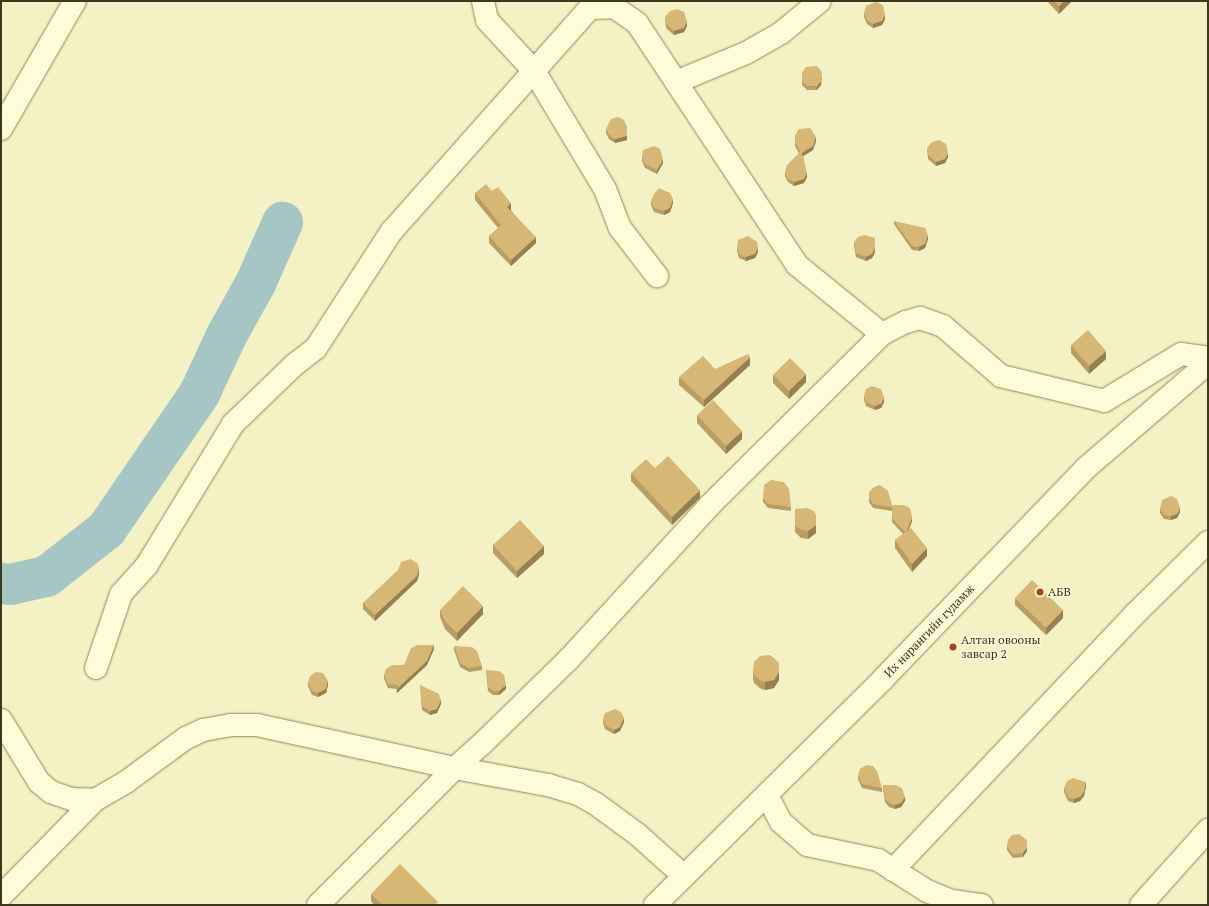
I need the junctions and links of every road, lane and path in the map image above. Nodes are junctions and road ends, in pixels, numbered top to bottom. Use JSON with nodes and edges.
{"nodes":[{"id":1,"x":75,"y":1,"type":"edge"},
{"id":2,"x":483,"y":1,"type":"edge"},
{"id":3,"x":820,"y":1,"type":"edge"},
{"id":4,"x":534,"y":72,"type":"junction"},
{"id":5,"x":676,"y":82,"type":"junction"},
{"id":6,"x":1,"y":129,"type":"edge"},
{"id":7,"x":657,"y":276,"type":"dead end"},
{"id":8,"x":882,"y":334,"type":"junction"},
{"id":9,"x":1208,"y":358,"type":"edge"},
{"id":10,"x":1208,"y":363,"type":"edge"},
{"id":11,"x":1208,"y":542,"type":"edge"},
{"id":12,"x":96,"y":668,"type":"dead end"},
{"id":13,"x":1,"y":720,"type":"edge"},
{"id":14,"x":455,"y":768,"type":"junction"},
{"id":15,"x":767,"y":795,"type":"junction"},
{"id":16,"x":95,"y":800,"type":"junction"},
{"id":17,"x":1208,"y":830,"type":"edge"},
{"id":18,"x":893,"y":870,"type":"junction"},
{"id":19,"x":684,"y":876,"type":"junction"},
{"id":20,"x":1,"y":896,"type":"edge"},
{"id":21,"x":318,"y":905,"type":"edge"},
{"id":22,"x":655,"y":905,"type":"edge"},
{"id":23,"x":982,"y":905,"type":"edge"},
{"id":24,"x":1141,"y":905,"type":"edge"}],
"edges":[{"from":1,"to":6,"type":"street"},
{"from":2,"to":4,"type":"street"},
{"from":3,"to":5,"type":"street"},
{"from":4,"to":5,"type":"street"},
{"from":4,"to":7,"type":"street"},
{"from":4,"to":12,"type":"street"},
{"from":5,"to":8,"type":"street"},
{"from":8,"to":9,"type":"street"},
{"from":8,"to":14,"type":"street"},
{"from":10,"to":15,"type":"street","name":"Их нарангийн гудамж"},
{"from":11,"to":18,"type":"street"},
{"from":13,"to":16,"type":"street"},
{"from":14,"to":16,"type":"street"},
{"from":14,"to":19,"type":"street"},
{"from":14,"to":21,"type":"street"},
{"from":15,"to":18,"type":"street"},
{"from":15,"to":19,"type":"street","name":"Их нарангийн гудамж"},
{"from":16,"to":20,"type":"street"},
{"from":17,"to":24,"type":"street"},
{"from":18,"to":23,"type":"street"},
{"from":19,"to":22,"type":"street","name":"Их нарангийн гудамж"}]}
